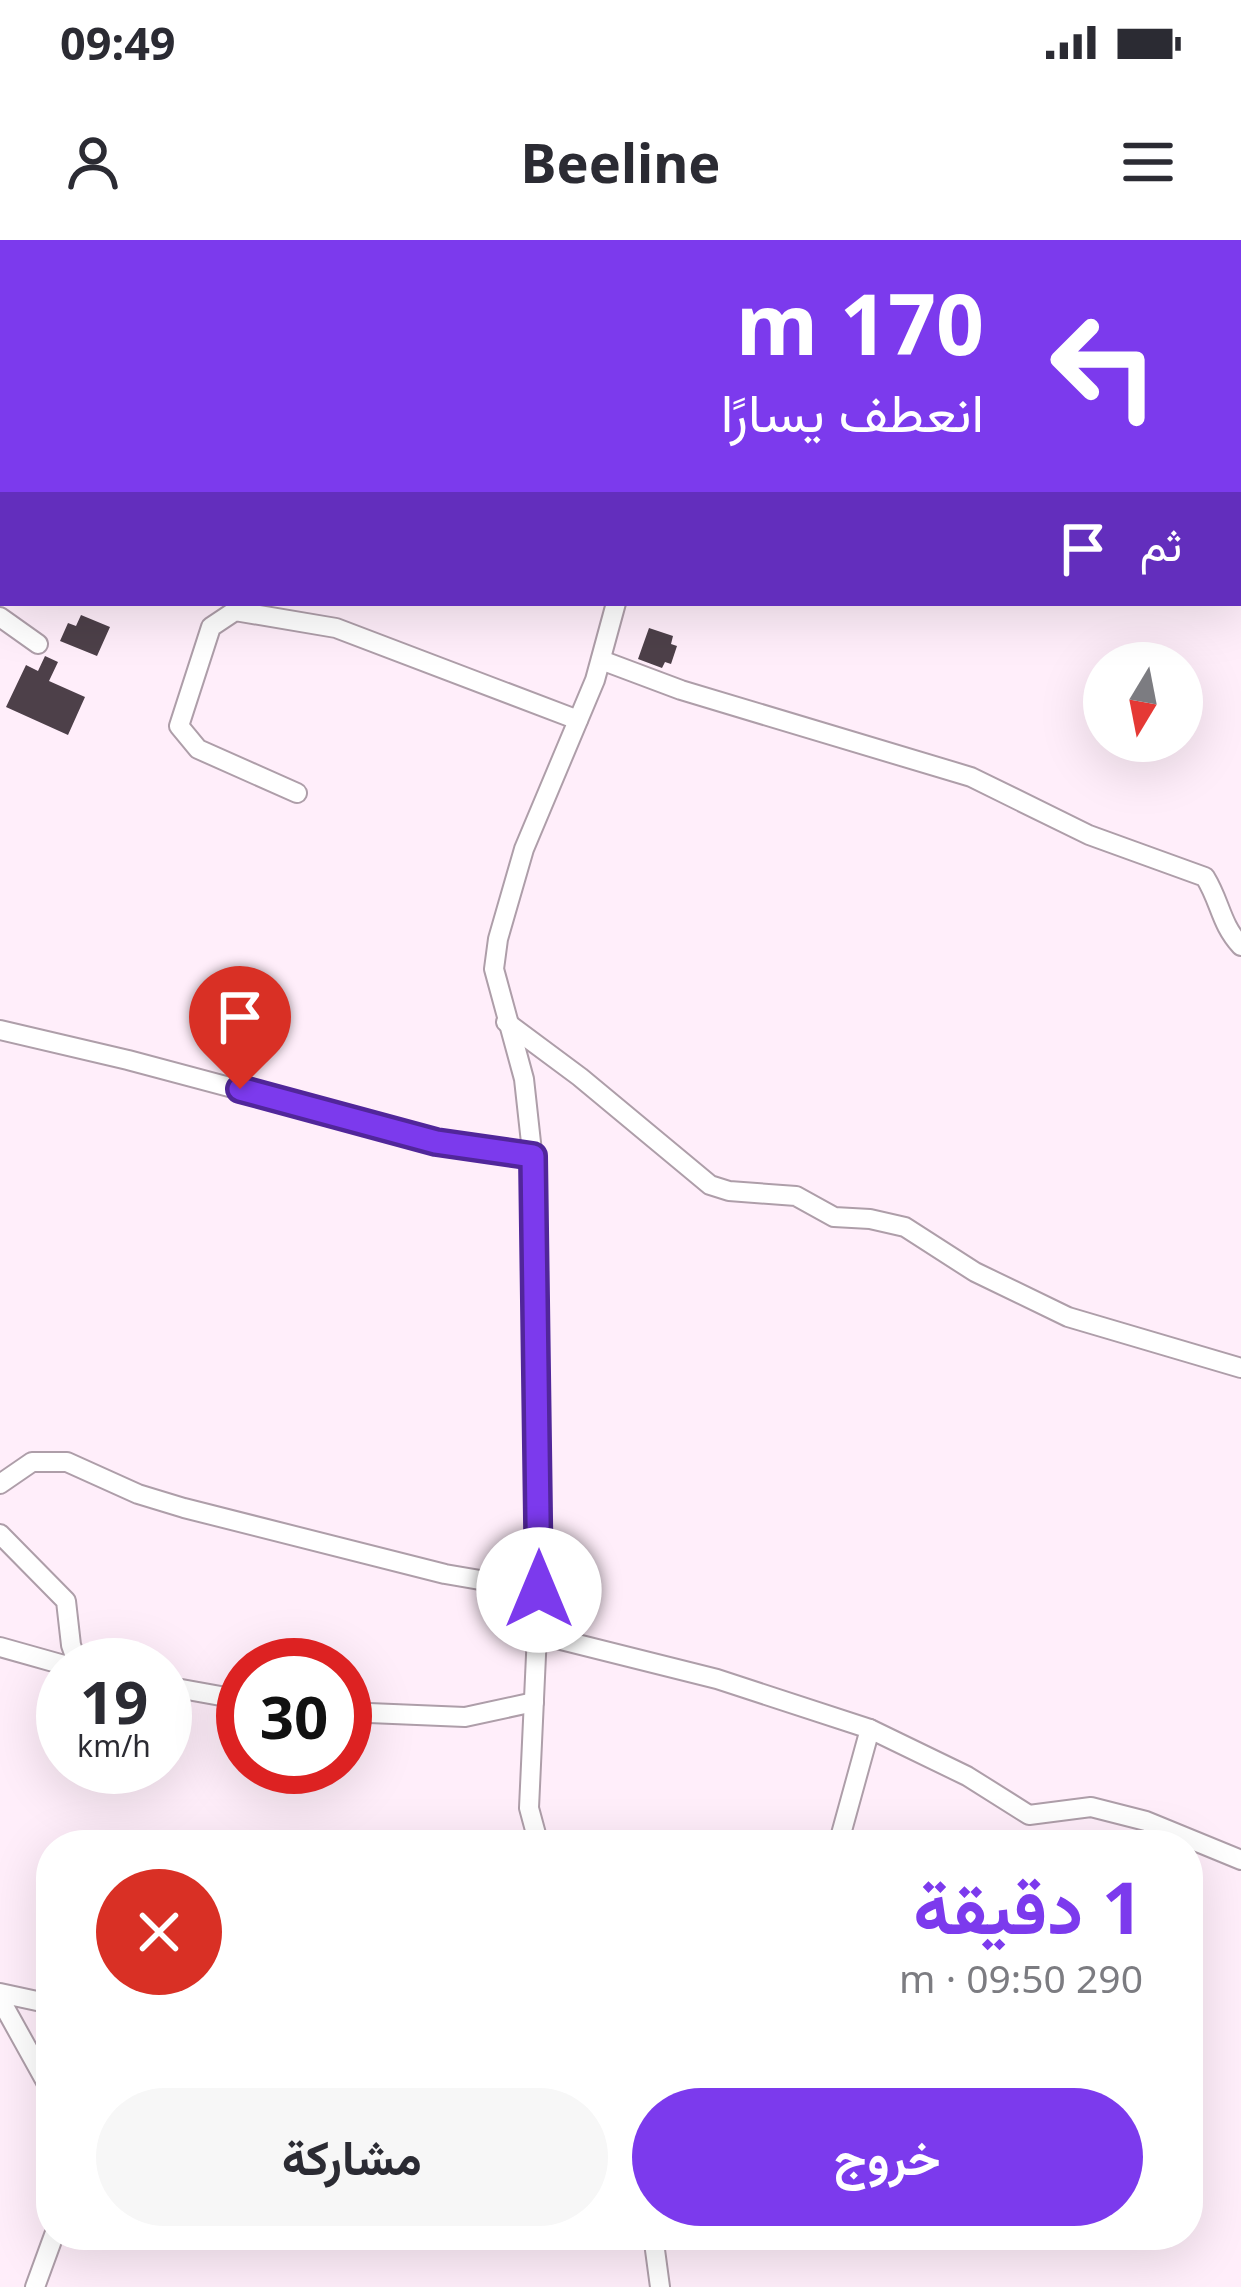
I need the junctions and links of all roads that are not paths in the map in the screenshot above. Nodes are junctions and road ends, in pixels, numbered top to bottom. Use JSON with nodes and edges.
{"nodes":[{"id":1,"x":615,"y":606,"type":"edge"},
{"id":2,"x":0,"y":616,"type":"edge"},
{"id":3,"x":38,"y":644,"type":"dead end"},
{"id":4,"x":601,"y":660,"type":"junction"},
{"id":5,"x":578,"y":720,"type":"junction"},
{"id":6,"x":297,"y":793,"type":"dead end"},
{"id":7,"x":1241,"y":946,"type":"edge"},
{"id":8,"x":506,"y":1022,"type":"junction"},
{"id":9,"x":0,"y":1030,"type":"edge"},
{"id":10,"x":533,"y":1156,"type":"junction"},
{"id":11,"x":1241,"y":1368,"type":"edge"},
{"id":12,"x":0,"y":1484,"type":"edge"},
{"id":13,"x":0,"y":1534,"type":"edge"},
{"id":14,"x":539,"y":1590,"type":"junction"},
{"id":15,"x":537,"y":1634,"type":"junction"},
{"id":16,"x":70,"y":1638,"type":"edge"},
{"id":17,"x":0,"y":1647,"type":"edge"},
{"id":18,"x":36,"y":1657,"type":"edge"},
{"id":19,"x":534,"y":1702,"type":"junction"},
{"id":20,"x":372,"y":1713,"type":"edge"},
{"id":21,"x":870,"y":1729,"type":"junction"},
{"id":22,"x":534,"y":1830,"type":"edge"},
{"id":23,"x":842,"y":1830,"type":"edge"},
{"id":24,"x":1168,"y":1830,"type":"edge"},
{"id":25,"x":1203,"y":1844,"type":"edge"},
{"id":26,"x":1241,"y":1860,"type":"edge"},
{"id":27,"x":0,"y":1996,"type":"edge"},
{"id":28,"x":36,"y":2002,"type":"edge"},
{"id":29,"x":36,"y":2063,"type":"edge"},
{"id":30,"x":48,"y":2250,"type":"edge"},
{"id":31,"x":655,"y":2250,"type":"edge"},
{"id":32,"x":34,"y":2287,"type":"edge"},
{"id":33,"x":660,"y":2287,"type":"edge"}],
"edges":[{"from":1,"to":4,"type":"street"},
{"from":2,"to":3,"type":"street"},
{"from":4,"to":5,"type":"street"},
{"from":4,"to":7,"type":"street"},
{"from":5,"to":6,"type":"street"},
{"from":5,"to":8,"type":"street"},
{"from":8,"to":10,"type":"street"},
{"from":8,"to":11,"type":"street"},
{"from":9,"to":10,"type":"street"},
{"from":10,"to":14,"type":"street"},
{"from":12,"to":14,"type":"street"},
{"from":13,"to":16,"type":"street"},
{"from":14,"to":15,"type":"street"},
{"from":15,"to":19,"type":"street"},
{"from":15,"to":21,"type":"street"},
{"from":17,"to":18,"type":"street"},
{"from":19,"to":20,"type":"street"},
{"from":19,"to":22,"type":"street"},
{"from":21,"to":23,"type":"street"},
{"from":21,"to":24,"type":"street"},
{"from":25,"to":26,"type":"street"},
{"from":27,"to":28,"type":"street"},
{"from":27,"to":29,"type":"street"},
{"from":30,"to":32,"type":"street"},
{"from":31,"to":33,"type":"street"}]}
